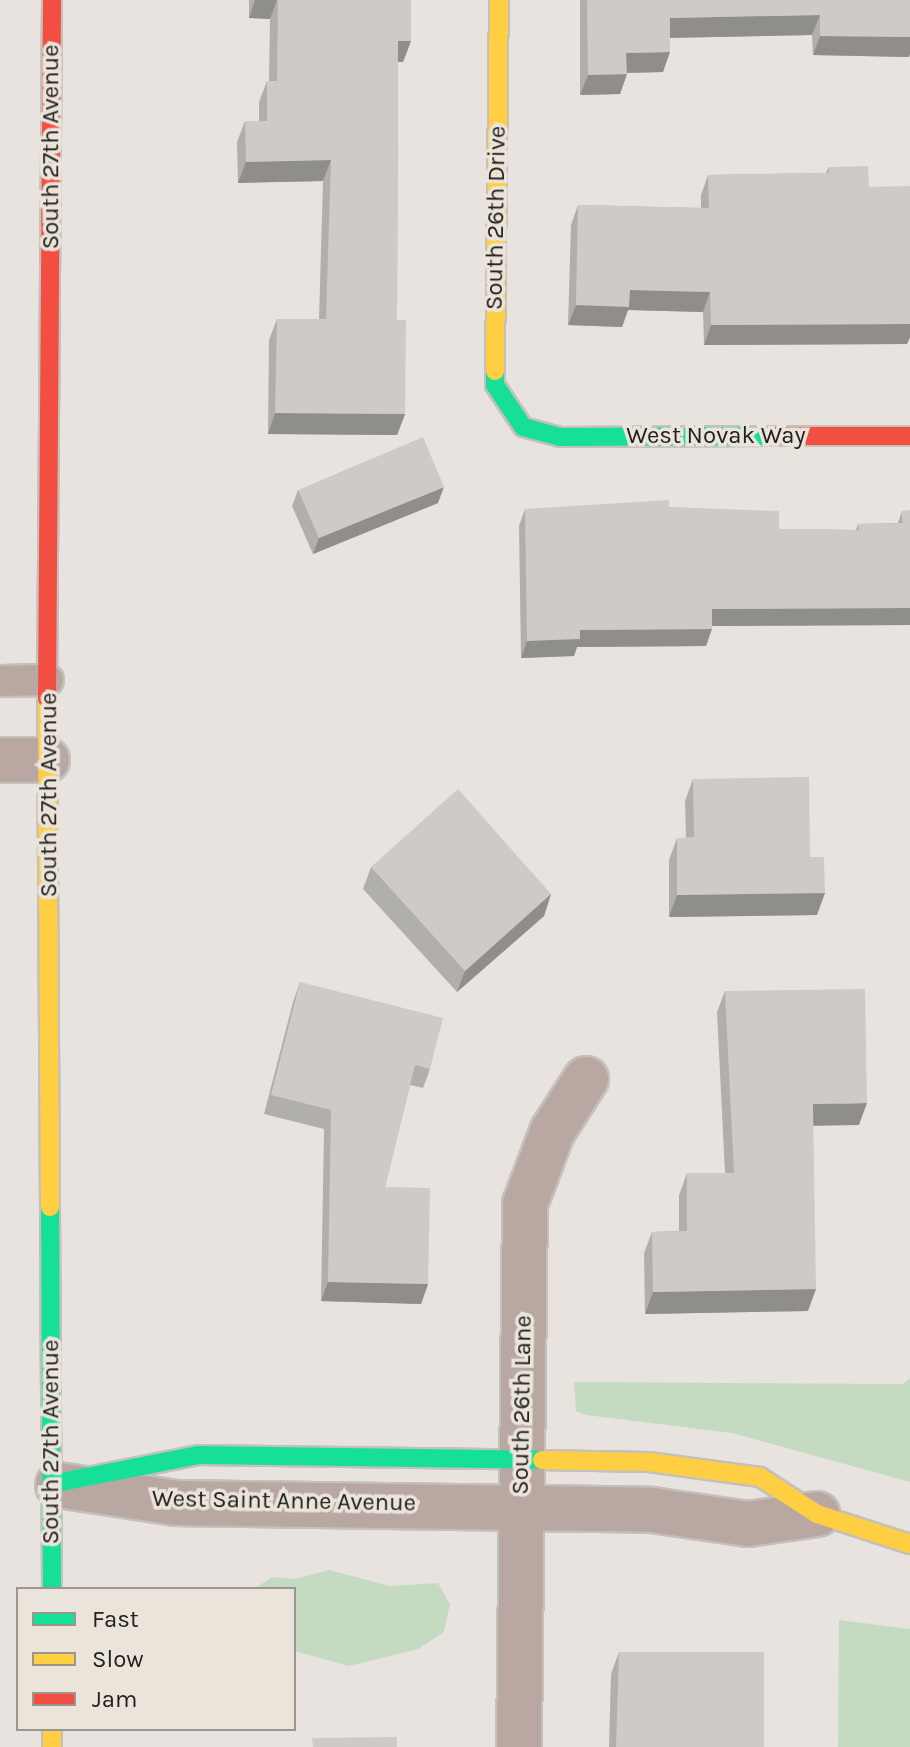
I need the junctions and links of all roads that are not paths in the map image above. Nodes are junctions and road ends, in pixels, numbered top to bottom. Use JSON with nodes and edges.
{"nodes":[{"id":1,"x":52,"y":0,"type":"edge"},
{"id":2,"x":499,"y":0,"type":"edge"},
{"id":3,"x":523,"y":427,"type":"joint"},
{"id":4,"x":910,"y":436,"type":"edge"},
{"id":5,"x":48,"y":680,"type":"junction"},
{"id":6,"x":0,"y":681,"type":"edge"},
{"id":7,"x":0,"y":760,"type":"edge"},
{"id":8,"x":47,"y":760,"type":"junction"},
{"id":9,"x":586,"y":1079,"type":"dead end"},
{"id":10,"x":521,"y":1461,"type":"junction"},
{"id":11,"x":51,"y":1484,"type":"junction"},
{"id":12,"x":521,"y":1506,"type":"junction"},
{"id":13,"x":817,"y":1514,"type":"junction"},
{"id":14,"x":910,"y":1544,"type":"edge"},
{"id":15,"x":52,"y":1587,"type":"edge"},
{"id":16,"x":519,"y":1747,"type":"edge"}],
"edges":[{"from":1,"to":5,"type":"street","name":"South 27th Avenue"},
{"from":2,"to":3,"type":"street","name":"South 26th Drive"},
{"from":3,"to":4,"type":"street","name":"West Novak Way"},
{"from":5,"to":6,"type":"lane"},
{"from":5,"to":8,"type":"street","name":"South 27th Avenue"},
{"from":7,"to":8,"type":"street"},
{"from":8,"to":11,"type":"street","name":"South 27th Avenue"},
{"from":9,"to":10,"type":"street","name":"South 26th Lane"},
{"from":10,"to":11,"type":"street","name":"West Saint Anne Avenue"},
{"from":10,"to":12,"type":"street","name":"South 26th Lane"},
{"from":10,"to":13,"type":"street","name":"West Saint Anne Avenue"},
{"from":11,"to":12,"type":"street","name":"West Saint Anne Avenue"},
{"from":11,"to":15,"type":"street","name":"South 27th Avenue"},
{"from":12,"to":13,"type":"street","name":"West Saint Anne Avenue"},
{"from":12,"to":16,"type":"street","name":"South 26th Lane"},
{"from":13,"to":14,"type":"street","name":"West Saint Anne Avenue"}]}
